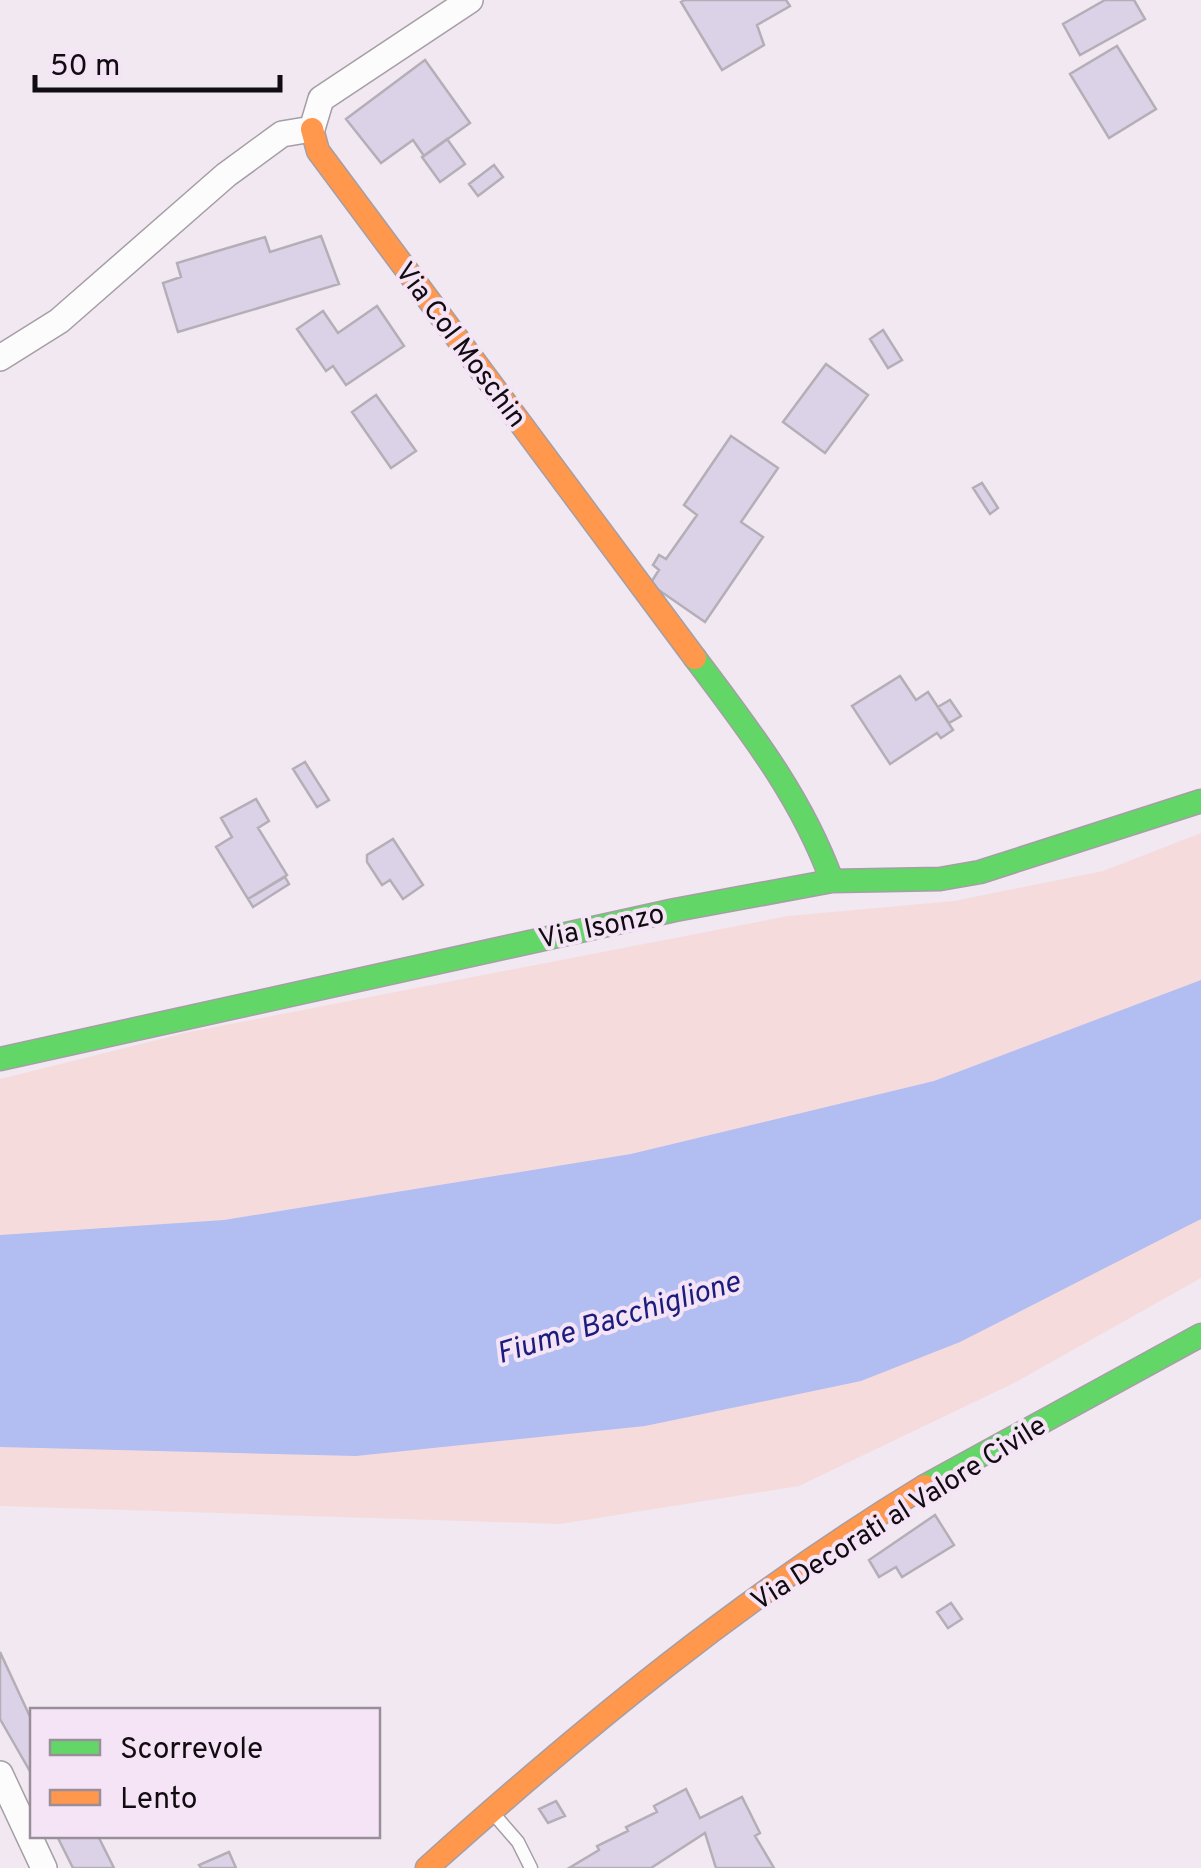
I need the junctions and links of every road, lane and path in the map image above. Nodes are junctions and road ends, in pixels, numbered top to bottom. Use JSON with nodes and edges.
{"nodes":[{"id":1,"x":470,"y":0,"type":"edge"},
{"id":2,"x":312,"y":129,"type":"junction"},
{"id":3,"x":0,"y":358,"type":"edge"},
{"id":4,"x":1201,"y":802,"type":"edge"},
{"id":5,"x":832,"y":882,"type":"junction"},
{"id":6,"x":0,"y":1059,"type":"edge"},
{"id":7,"x":1201,"y":1335,"type":"edge"},
{"id":8,"x":0,"y":1774,"type":"edge"},
{"id":9,"x":490,"y":1810,"type":"junction"},
{"id":10,"x":44,"y":1868,"type":"edge"},
{"id":11,"x":427,"y":1868,"type":"edge"},
{"id":12,"x":532,"y":1868,"type":"edge"}],
"edges":[{"from":1,"to":2,"type":"street"},
{"from":2,"to":3,"type":"street"},
{"from":2,"to":5,"type":"street","name":"Via Col Moschin"},
{"from":4,"to":5,"type":"street","name":"Via Isonzo"},
{"from":5,"to":6,"type":"street","name":"Via Isonzo"},
{"from":7,"to":9,"type":"street","name":"Via Decorati al Valore Civile"},
{"from":8,"to":10,"type":"street"},
{"from":9,"to":11,"type":"street","name":"Via Decorati al Valore Civile"},
{"from":9,"to":12,"type":"lane"}]}
